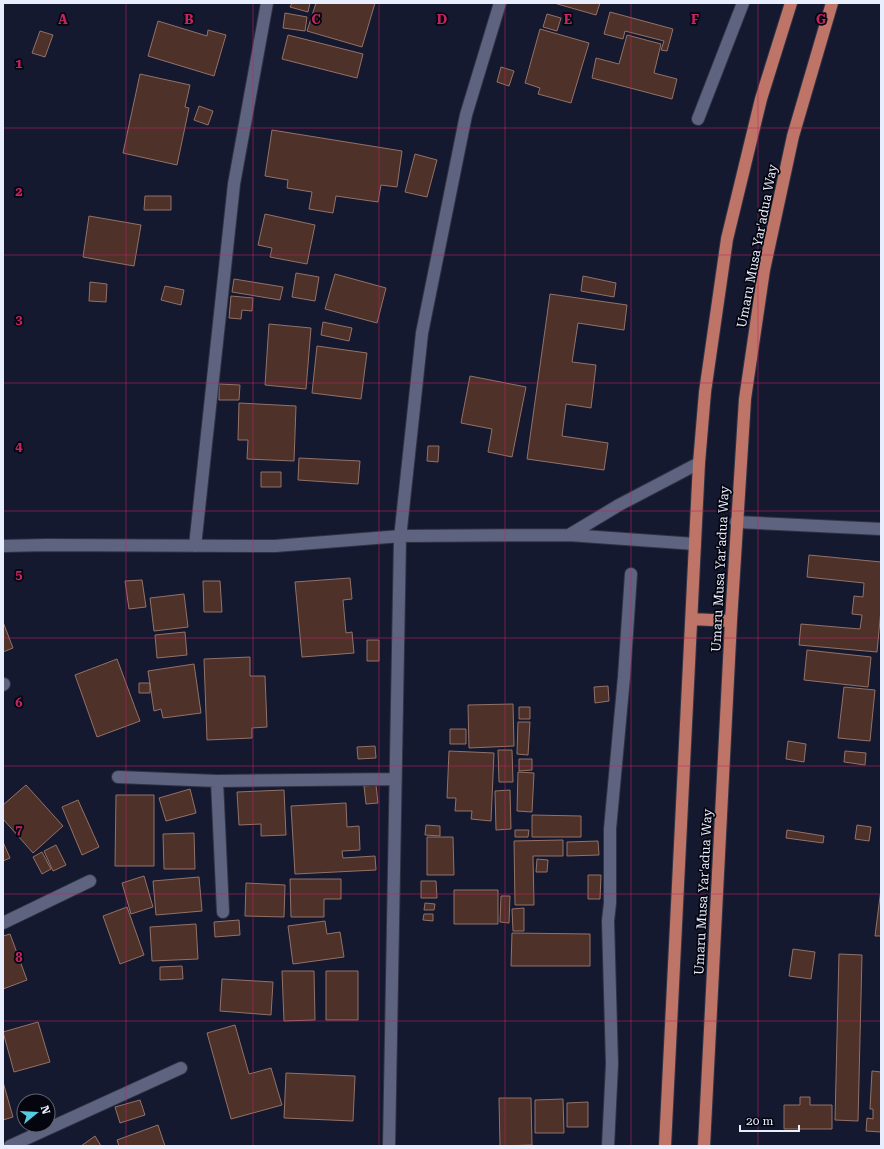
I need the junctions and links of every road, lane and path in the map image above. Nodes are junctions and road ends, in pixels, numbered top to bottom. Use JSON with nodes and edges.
{"nodes":[{"id":1,"x":268,"y":3,"type":"edge"},
{"id":2,"x":500,"y":3,"type":"edge"},
{"id":3,"x":743,"y":3,"type":"edge"},
{"id":4,"x":791,"y":3,"type":"edge"},
{"id":5,"x":832,"y":3,"type":"edge"},
{"id":6,"x":698,"y":119,"type":"dead end"},
{"id":7,"x":699,"y":463,"type":"junction"},
{"id":8,"x":736,"y":522,"type":"junction"},
{"id":9,"x":881,"y":529,"type":"edge"},
{"id":10,"x":401,"y":536,"type":"junction"},
{"id":11,"x":570,"y":536,"type":"junction"},
{"id":12,"x":695,"y":544,"type":"junction"},
{"id":13,"x":3,"y":546,"type":"edge"},
{"id":14,"x":195,"y":546,"type":"junction"},
{"id":15,"x":631,"y":574,"type":"dead end"},
{"id":16,"x":692,"y":619,"type":"junction"},
{"id":17,"x":731,"y":621,"type":"junction"},
{"id":18,"x":118,"y":777,"type":"dead end"},
{"id":19,"x":395,"y":779,"type":"junction"},
{"id":20,"x":217,"y":781,"type":"junction"},
{"id":21,"x":90,"y":881,"type":"dead end"},
{"id":22,"x":223,"y":912,"type":"dead end"},
{"id":23,"x":3,"y":923,"type":"edge"},
{"id":24,"x":181,"y":1068,"type":"dead end"},
{"id":25,"x":10,"y":1146,"type":"edge"},
{"id":26,"x":389,"y":1146,"type":"edge"},
{"id":27,"x":608,"y":1146,"type":"edge"},
{"id":28,"x":666,"y":1146,"type":"edge"},
{"id":29,"x":704,"y":1146,"type":"edge"}],
"edges":[{"from":1,"to":14,"type":"street"},
{"from":2,"to":10,"type":"street"},
{"from":3,"to":6,"type":"street"},
{"from":4,"to":7,"type":"main road","name":"Umaru Musa Yar'adua Way"},
{"from":5,"to":8,"type":"main road","name":"Umaru Musa Yar'adua Way"},
{"from":7,"to":11,"type":"street"},
{"from":7,"to":12,"type":"main road","name":"Umaru Musa Yar'adua Way"},
{"from":8,"to":9,"type":"street"},
{"from":8,"to":17,"type":"main road","name":"Umaru Musa Yar'adua Way"},
{"from":10,"to":11,"type":"street"},
{"from":10,"to":14,"type":"street"},
{"from":10,"to":19,"type":"street"},
{"from":11,"to":12,"type":"street"},
{"from":12,"to":16,"type":"main road","name":"Umaru Musa Yar'adua Way"},
{"from":13,"to":14,"type":"street"},
{"from":15,"to":27,"type":"street"},
{"from":16,"to":17,"type":"main road"},
{"from":16,"to":28,"type":"main road","name":"Umaru Musa Yar'adua Way"},
{"from":17,"to":29,"type":"main road","name":"Umaru Musa Yar'adua Way"},
{"from":18,"to":20,"type":"street"},
{"from":19,"to":20,"type":"street"},
{"from":19,"to":26,"type":"street"},
{"from":20,"to":22,"type":"street"},
{"from":21,"to":23,"type":"street"},
{"from":24,"to":25,"type":"street"}]}
